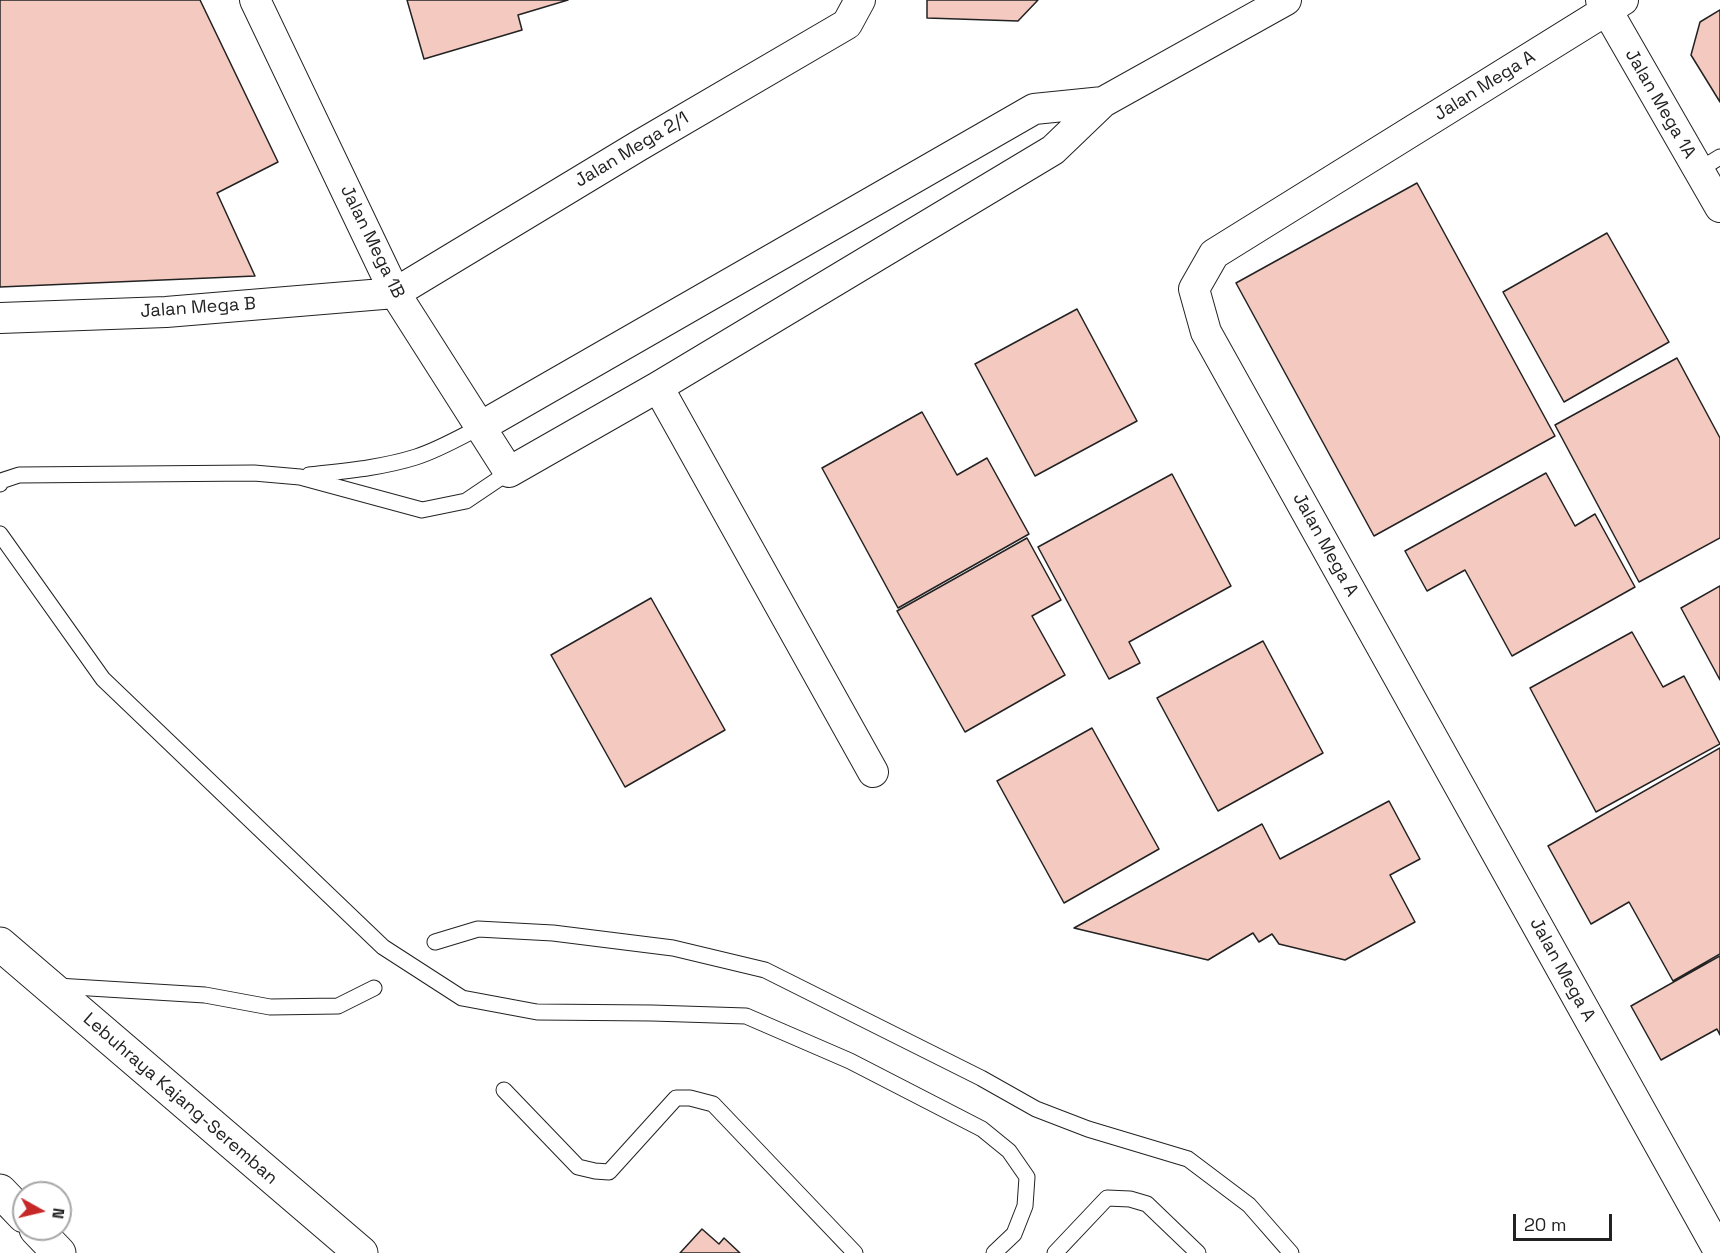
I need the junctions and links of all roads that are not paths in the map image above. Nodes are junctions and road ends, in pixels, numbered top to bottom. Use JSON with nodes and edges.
{"nodes":[{"id":1,"x":255,"y":0,"type":"edge"},
{"id":2,"x":860,"y":0,"type":"edge"},
{"id":3,"x":1286,"y":0,"type":"edge"},
{"id":4,"x":1610,"y":3,"type":"edge"},
{"id":5,"x":1103,"y":102,"type":"junction"},
{"id":6,"x":1709,"y":164,"type":"edge"},
{"id":7,"x":1720,"y":207,"type":"edge"},
{"id":8,"x":395,"y":293,"type":"junction"},
{"id":9,"x":0,"y":318,"type":"edge"},
{"id":10,"x":658,"y":387,"type":"junction"},
{"id":11,"x":480,"y":426,"type":"junction"},
{"id":12,"x":508,"y":472,"type":"junction"},
{"id":13,"x":300,"y":477,"type":"junction"},
{"id":14,"x":0,"y":484,"type":"edge"},
{"id":15,"x":0,"y":534,"type":"edge"},
{"id":16,"x":873,"y":772,"type":"dead end"},
{"id":17,"x":435,"y":942,"type":"dead end"},
{"id":18,"x":0,"y":944,"type":"edge"},
{"id":19,"x":48,"y":986,"type":"junction"},
{"id":20,"x":374,"y":988,"type":"dead end"},
{"id":21,"x":504,"y":1090,"type":"dead end"},
{"id":22,"x":0,"y":1191,"type":"edge"},
{"id":23,"x":12,"y":1204,"type":"edge"},
{"id":24,"x":48,"y":1241,"type":"edge"},
{"id":25,"x":59,"y":1253,"type":"edge"},
{"id":26,"x":361,"y":1253,"type":"edge"},
{"id":27,"x":855,"y":1253,"type":"edge"},
{"id":28,"x":994,"y":1253,"type":"edge"},
{"id":29,"x":1055,"y":1253,"type":"edge"},
{"id":30,"x":1198,"y":1253,"type":"edge"},
{"id":31,"x":1291,"y":1253,"type":"edge"},
{"id":32,"x":1720,"y":1253,"type":"edge"}],
"edges":[{"from":1,"to":8,"type":"street","name":"Jalan Mega 1B"},
{"from":2,"to":8,"type":"street","name":"Jalan Mega 2/1"},
{"from":3,"to":5,"type":"street"},
{"from":4,"to":6,"type":"street","name":"Jalan Mega 1A"},
{"from":4,"to":32,"type":"street","name":"Jalan Mega A"},
{"from":5,"to":10,"type":"street"},
{"from":5,"to":11,"type":"street"},
{"from":6,"to":7,"type":"street","name":"Jalan Mega 1A"},
{"from":8,"to":9,"type":"street","name":"Jalan Mega B"},
{"from":8,"to":11,"type":"street","name":"Jalan Mega 1B"},
{"from":10,"to":12,"type":"street"},
{"from":10,"to":16,"type":"street"},
{"from":11,"to":12,"type":"street","name":"Jalan Mega 1B"},
{"from":11,"to":13,"type":"lane"},
{"from":12,"to":13,"type":"lane"},
{"from":13,"to":14,"type":"lane"},
{"from":15,"to":28,"type":"lane"},
{"from":17,"to":31,"type":"lane"},
{"from":18,"to":19,"type":"highway","name":"Lebuhraya Kajang-Seremban"},
{"from":19,"to":20,"type":"lane"},
{"from":19,"to":26,"type":"highway","name":"Lebuhraya Kajang-Seremban"},
{"from":21,"to":27,"type":"lane"},
{"from":22,"to":23,"type":"highway"},
{"from":24,"to":25,"type":"highway"},
{"from":29,"to":30,"type":"lane"}]}
